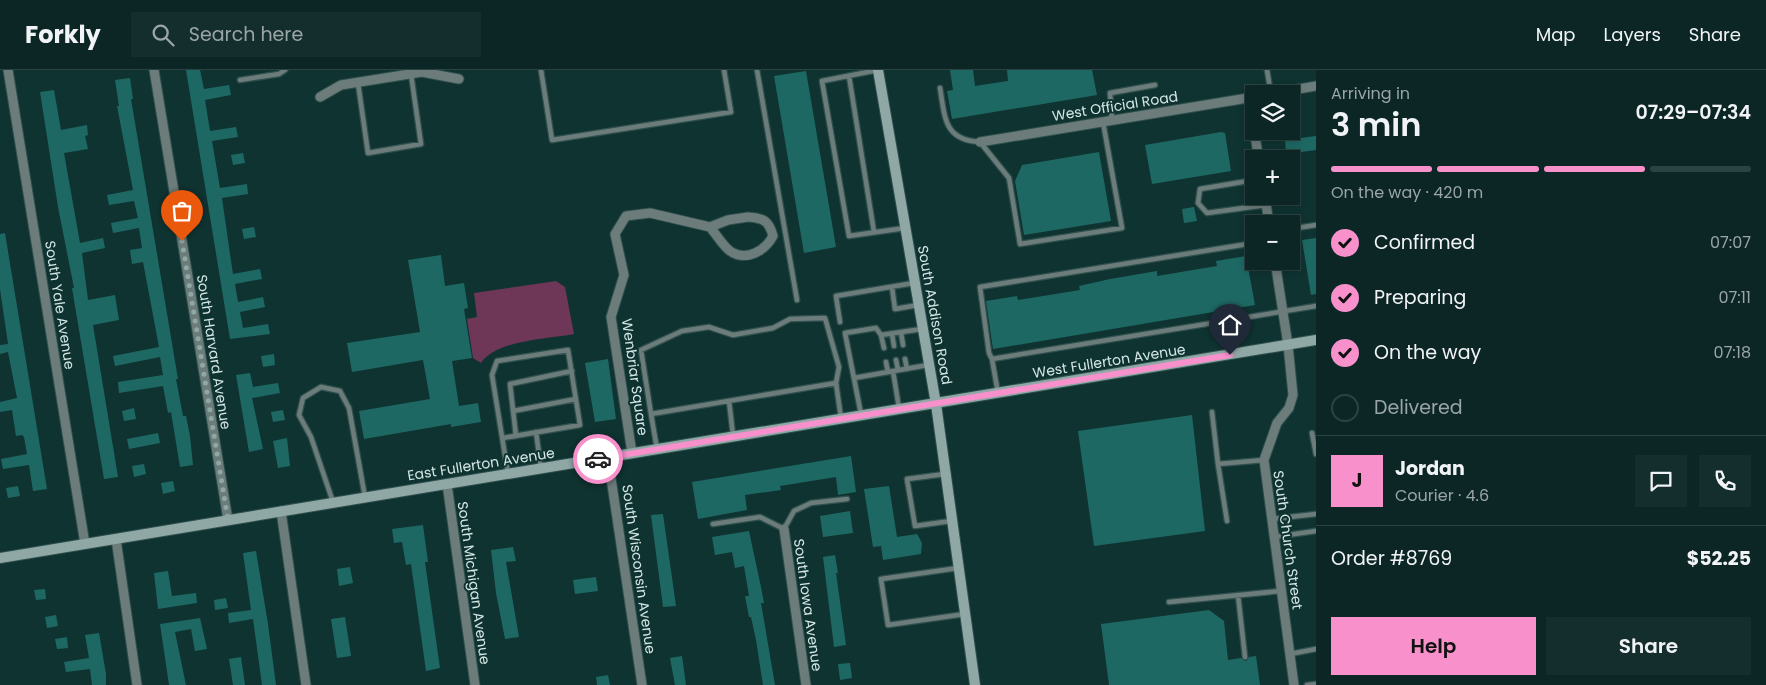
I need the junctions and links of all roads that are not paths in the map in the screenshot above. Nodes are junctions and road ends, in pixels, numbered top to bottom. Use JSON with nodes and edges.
{"nodes":[{"id":1,"x":8,"y":70,"type":"edge"},
{"id":2,"x":154,"y":70,"type":"edge"},
{"id":3,"x":285,"y":70,"type":"edge"},
{"id":4,"x":540,"y":70,"type":"edge"},
{"id":5,"x":724,"y":70,"type":"edge"},
{"id":6,"x":757,"y":70,"type":"edge"},
{"id":7,"x":878,"y":70,"type":"edge"},
{"id":8,"x":1268,"y":70,"type":"edge"},
{"id":9,"x":396,"y":73,"type":"edge"},
{"id":10,"x":411,"y":74,"type":"junction"},
{"id":11,"x":849,"y":76,"type":"junction"},
{"id":12,"x":459,"y":79,"type":"dead end"},
{"id":13,"x":240,"y":80,"type":"dead end"},
{"id":14,"x":358,"y":82,"type":"junction"},
{"id":15,"x":1155,"y":85,"type":"dead end"},
{"id":16,"x":1270,"y":85,"type":"edge"},
{"id":17,"x":1316,"y":86,"type":"edge"},
{"id":18,"x":940,"y":88,"type":"dead end"},
{"id":19,"x":1300,"y":89,"type":"edge"},
{"id":20,"x":320,"y":97,"type":"dead end"},
{"id":21,"x":1245,"y":98,"type":"edge"},
{"id":22,"x":1108,"y":121,"type":"junction"},
{"id":23,"x":980,"y":142,"type":"junction"},
{"id":24,"x":1245,"y":182,"type":"edge"},
{"id":25,"x":1246,"y":205,"type":"edge"},
{"id":26,"x":1316,"y":225,"type":"edge"},
{"id":27,"x":710,"y":227,"type":"junction"},
{"id":28,"x":1300,"y":227,"type":"edge"},
{"id":29,"x":905,"y":228,"type":"junction"},
{"id":30,"x":874,"y":232,"type":"junction"},
{"id":31,"x":1245,"y":244,"type":"edge"},
{"id":32,"x":1276,"y":270,"type":"edge"},
{"id":33,"x":915,"y":283,"type":"junction"},
{"id":34,"x":892,"y":287,"type":"junction"},
{"id":35,"x":797,"y":300,"type":"dead end"},
{"id":36,"x":919,"y":305,"type":"junction"},
{"id":37,"x":1316,"y":306,"type":"edge"},
{"id":38,"x":1283,"y":312,"type":"junction"},
{"id":39,"x":840,"y":322,"type":"dead end"},
{"id":40,"x":923,"y":328,"type":"junction"},
{"id":41,"x":901,"y":332,"type":"junction"},
{"id":42,"x":892,"y":334,"type":"junction"},
{"id":43,"x":881,"y":336,"type":"junction"},
{"id":44,"x":1316,"y":340,"type":"edge"},
{"id":45,"x":903,"y":345,"type":"dead end"},
{"id":46,"x":1288,"y":345,"type":"junction"},
{"id":47,"x":894,"y":346,"type":"dead end"},
{"id":48,"x":884,"y":348,"type":"dead end"},
{"id":49,"x":906,"y":358,"type":"dead end"},
{"id":50,"x":992,"y":359,"type":"junction"},
{"id":51,"x":896,"y":360,"type":"dead end"},
{"id":52,"x":886,"y":362,"type":"dead end"},
{"id":53,"x":930,"y":365,"type":"junction"},
{"id":54,"x":907,"y":369,"type":"junction"},
{"id":55,"x":572,"y":371,"type":"junction"},
{"id":56,"x":893,"y":371,"type":"junction"},
{"id":57,"x":854,"y":378,"type":"junction"},
{"id":58,"x":836,"y":383,"type":"junction"},
{"id":59,"x":998,"y":393,"type":"junction"},
{"id":60,"x":576,"y":399,"type":"junction"},
{"id":61,"x":730,"y":401,"type":"junction"},
{"id":62,"x":936,"y":404,"type":"junction"},
{"id":63,"x":900,"y":410,"type":"junction"},
{"id":64,"x":513,"y":411,"type":"junction"},
{"id":65,"x":1212,"y":412,"type":"dead end"},
{"id":66,"x":651,"y":414,"type":"junction"},
{"id":67,"x":861,"y":416,"type":"junction"},
{"id":68,"x":841,"y":419,"type":"junction"},
{"id":69,"x":536,"y":432,"type":"junction"},
{"id":70,"x":1312,"y":433,"type":"dead end"},
{"id":71,"x":516,"y":436,"type":"junction"},
{"id":72,"x":733,"y":437,"type":"junction"},
{"id":73,"x":503,"y":438,"type":"junction"},
{"id":74,"x":657,"y":449,"type":"junction"},
{"id":75,"x":632,"y":453,"type":"junction"},
{"id":76,"x":1316,"y":454,"type":"edge"},
{"id":77,"x":608,"y":458,"type":"junction"},
{"id":78,"x":1264,"y":460,"type":"junction"},
{"id":79,"x":1218,"y":464,"type":"junction"},
{"id":80,"x":541,"y":469,"type":"junction"},
{"id":81,"x":508,"y":474,"type":"junction"},
{"id":82,"x":946,"y":474,"type":"junction"},
{"id":83,"x":447,"y":484,"type":"junction"},
{"id":84,"x":365,"y":497,"type":"junction"},
{"id":85,"x":847,"y":499,"type":"dead end"},
{"id":86,"x":334,"y":503,"type":"junction"},
{"id":87,"x":281,"y":511,"type":"junction"},
{"id":88,"x":1316,"y":514,"type":"edge"},
{"id":89,"x":1271,"y":519,"type":"junction"},
{"id":90,"x":228,"y":520,"type":"junction"},
{"id":91,"x":1227,"y":520,"type":"dead end"},
{"id":92,"x":952,"y":521,"type":"junction"},
{"id":93,"x":713,"y":524,"type":"dead end"},
{"id":94,"x":784,"y":529,"type":"junction"},
{"id":95,"x":1316,"y":531,"type":"edge"},
{"id":96,"x":1274,"y":537,"type":"junction"},
{"id":97,"x":116,"y":539,"type":"junction"},
{"id":98,"x":85,"y":544,"type":"junction"},
{"id":99,"x":0,"y":558,"type":"edge"},
{"id":100,"x":959,"y":568,"type":"junction"},
{"id":101,"x":1281,"y":591,"type":"junction"},
{"id":102,"x":1238,"y":595,"type":"junction"},
{"id":103,"x":1169,"y":602,"type":"dead end"},
{"id":104,"x":965,"y":614,"type":"junction"},
{"id":105,"x":1316,"y":650,"type":"edge"},
{"id":106,"x":1290,"y":654,"type":"junction"},
{"id":107,"x":1245,"y":658,"type":"dead end"},
{"id":108,"x":1316,"y":684,"type":"edge"},
{"id":109,"x":137,"y":685,"type":"edge"},
{"id":110,"x":306,"y":685,"type":"edge"},
{"id":111,"x":474,"y":685,"type":"edge"},
{"id":112,"x":642,"y":685,"type":"edge"},
{"id":113,"x":806,"y":685,"type":"edge"},
{"id":114,"x":975,"y":685,"type":"edge"},
{"id":115,"x":1294,"y":685,"type":"edge"},
{"id":116,"x":1307,"y":685,"type":"edge"}],
"edges":[{"from":1,"to":98,"type":"street","name":"South Yale Avenue"},
{"from":2,"to":90,"type":"street","name":"South Harvard Avenue"},
{"from":3,"to":13,"type":"lane"},
{"from":4,"to":5,"type":"lane"},
{"from":6,"to":35,"type":"lane"},
{"from":7,"to":11,"type":"lane"},
{"from":7,"to":29,"type":"street","name":"South Addison Road"},
{"from":8,"to":16,"type":"lane"},
{"from":9,"to":10,"type":"street"},
{"from":9,"to":14,"type":"street"},
{"from":10,"to":12,"type":"street"},
{"from":10,"to":14,"type":"lane"},
{"from":11,"to":30,"type":"lane"},
{"from":11,"to":30,"type":"lane"},
{"from":14,"to":20,"type":"street"},
{"from":15,"to":22,"type":"lane"},
{"from":17,"to":19,"type":"street"},
{"from":18,"to":23,"type":"lane"},
{"from":21,"to":22,"type":"street","name":"West Official Road"},
{"from":22,"to":23,"type":"street","name":"West Official Road"},
{"from":22,"to":23,"type":"lane"},
{"from":24,"to":25,"type":"lane"},
{"from":26,"to":28,"type":"lane"},
{"from":27,"to":27,"type":"street"},
{"from":27,"to":75,"type":"street","name":"Wenbriar Square"},
{"from":29,"to":30,"type":"lane"},
{"from":29,"to":33,"type":"street","name":"South Addison Road"},
{"from":31,"to":50,"type":"lane"},
{"from":32,"to":38,"type":"street","name":"South Church Street"},
{"from":33,"to":34,"type":"lane"},
{"from":33,"to":36,"type":"street","name":"South Addison Road"},
{"from":34,"to":36,"type":"lane"},
{"from":34,"to":39,"type":"lane"},
{"from":36,"to":40,"type":"street","name":"South Addison Road"},
{"from":37,"to":38,"type":"lane"},
{"from":38,"to":46,"type":"street","name":"South Church Street"},
{"from":38,"to":50,"type":"lane"},
{"from":40,"to":41,"type":"lane"},
{"from":40,"to":53,"type":"street","name":"South Addison Road"},
{"from":41,"to":42,"type":"lane"},
{"from":41,"to":45,"type":"lane"},
{"from":42,"to":43,"type":"lane"},
{"from":42,"to":47,"type":"lane"},
{"from":43,"to":48,"type":"lane"},
{"from":43,"to":57,"type":"lane"},
{"from":44,"to":46,"type":"street","name":"West Fullerton Avenue"},
{"from":46,"to":59,"type":"street","name":"West Fullerton Avenue"},
{"from":46,"to":78,"type":"street","name":"South Church Street"},
{"from":49,"to":54,"type":"lane"},
{"from":50,"to":59,"type":"lane"},
{"from":51,"to":56,"type":"lane"},
{"from":52,"to":56,"type":"lane"},
{"from":53,"to":54,"type":"lane"},
{"from":53,"to":62,"type":"street","name":"South Addison Road"},
{"from":54,"to":56,"type":"lane"},
{"from":55,"to":60,"type":"lane"},
{"from":55,"to":64,"type":"lane"},
{"from":55,"to":73,"type":"lane"},
{"from":56,"to":57,"type":"lane"},
{"from":56,"to":63,"type":"lane"},
{"from":57,"to":67,"type":"lane"},
{"from":58,"to":61,"type":"lane"},
{"from":58,"to":66,"type":"lane"},
{"from":58,"to":68,"type":"lane"},
{"from":59,"to":62,"type":"street","name":"West Fullerton Avenue"},
{"from":60,"to":64,"type":"lane"},
{"from":60,"to":69,"type":"lane"},
{"from":61,"to":66,"type":"lane"},
{"from":61,"to":72,"type":"lane"},
{"from":62,"to":63,"type":"street","name":"East Fullerton Avenue"},
{"from":62,"to":82,"type":"street","name":"South Addison Road"},
{"from":63,"to":67,"type":"street","name":"East Fullerton Avenue"},
{"from":64,"to":71,"type":"lane"},
{"from":65,"to":79,"type":"lane"},
{"from":66,"to":74,"type":"lane"},
{"from":67,"to":68,"type":"street","name":"East Fullerton Avenue"},
{"from":68,"to":72,"type":"street","name":"East Fullerton Avenue"},
{"from":69,"to":71,"type":"lane"},
{"from":69,"to":80,"type":"lane"},
{"from":70,"to":76,"type":"lane"},
{"from":71,"to":73,"type":"lane"},
{"from":72,"to":74,"type":"street","name":"East Fullerton Avenue"},
{"from":73,"to":81,"type":"lane"},
{"from":74,"to":75,"type":"street","name":"East Fullerton Avenue"},
{"from":75,"to":77,"type":"street","name":"East Fullerton Avenue"},
{"from":77,"to":80,"type":"street","name":"East Fullerton Avenue"},
{"from":77,"to":112,"type":"street","name":"South Wisconsin Avenue"},
{"from":78,"to":79,"type":"lane"},
{"from":78,"to":89,"type":"street","name":"South Church Street"},
{"from":79,"to":91,"type":"lane"},
{"from":80,"to":81,"type":"street","name":"East Fullerton Avenue"},
{"from":81,"to":83,"type":"street","name":"East Fullerton Avenue"},
{"from":82,"to":92,"type":"street","name":"South Addison Road"},
{"from":82,"to":92,"type":"lane"},
{"from":83,"to":84,"type":"street","name":"East Fullerton Avenue"},
{"from":83,"to":111,"type":"street","name":"South Michigan Avenue"},
{"from":84,"to":86,"type":"street","name":"East Fullerton Avenue"},
{"from":84,"to":86,"type":"lane"},
{"from":85,"to":94,"type":"lane"},
{"from":86,"to":87,"type":"street","name":"East Fullerton Avenue"},
{"from":87,"to":90,"type":"street","name":"East Fullerton Avenue"},
{"from":87,"to":110,"type":"street"},
{"from":88,"to":89,"type":"lane"},
{"from":89,"to":96,"type":"street","name":"South Church Street"},
{"from":90,"to":97,"type":"street","name":"East Fullerton Avenue"},
{"from":92,"to":100,"type":"street","name":"South Addison Road"},
{"from":93,"to":94,"type":"lane"},
{"from":94,"to":113,"type":"street","name":"South Iowa Avenue"},
{"from":95,"to":96,"type":"lane"},
{"from":96,"to":101,"type":"street","name":"South Church Street"},
{"from":97,"to":98,"type":"street","name":"East Fullerton Avenue"},
{"from":97,"to":109,"type":"street"},
{"from":98,"to":99,"type":"street","name":"East Fullerton Avenue"},
{"from":100,"to":104,"type":"street","name":"South Addison Road"},
{"from":100,"to":104,"type":"lane"},
{"from":101,"to":102,"type":"lane"},
{"from":101,"to":106,"type":"street","name":"South Church Street"},
{"from":102,"to":103,"type":"lane"},
{"from":102,"to":107,"type":"lane"},
{"from":104,"to":114,"type":"street","name":"South Addison Road"},
{"from":105,"to":106,"type":"lane"},
{"from":106,"to":115,"type":"street","name":"South Church Street"},
{"from":108,"to":116,"type":"lane"}]}
